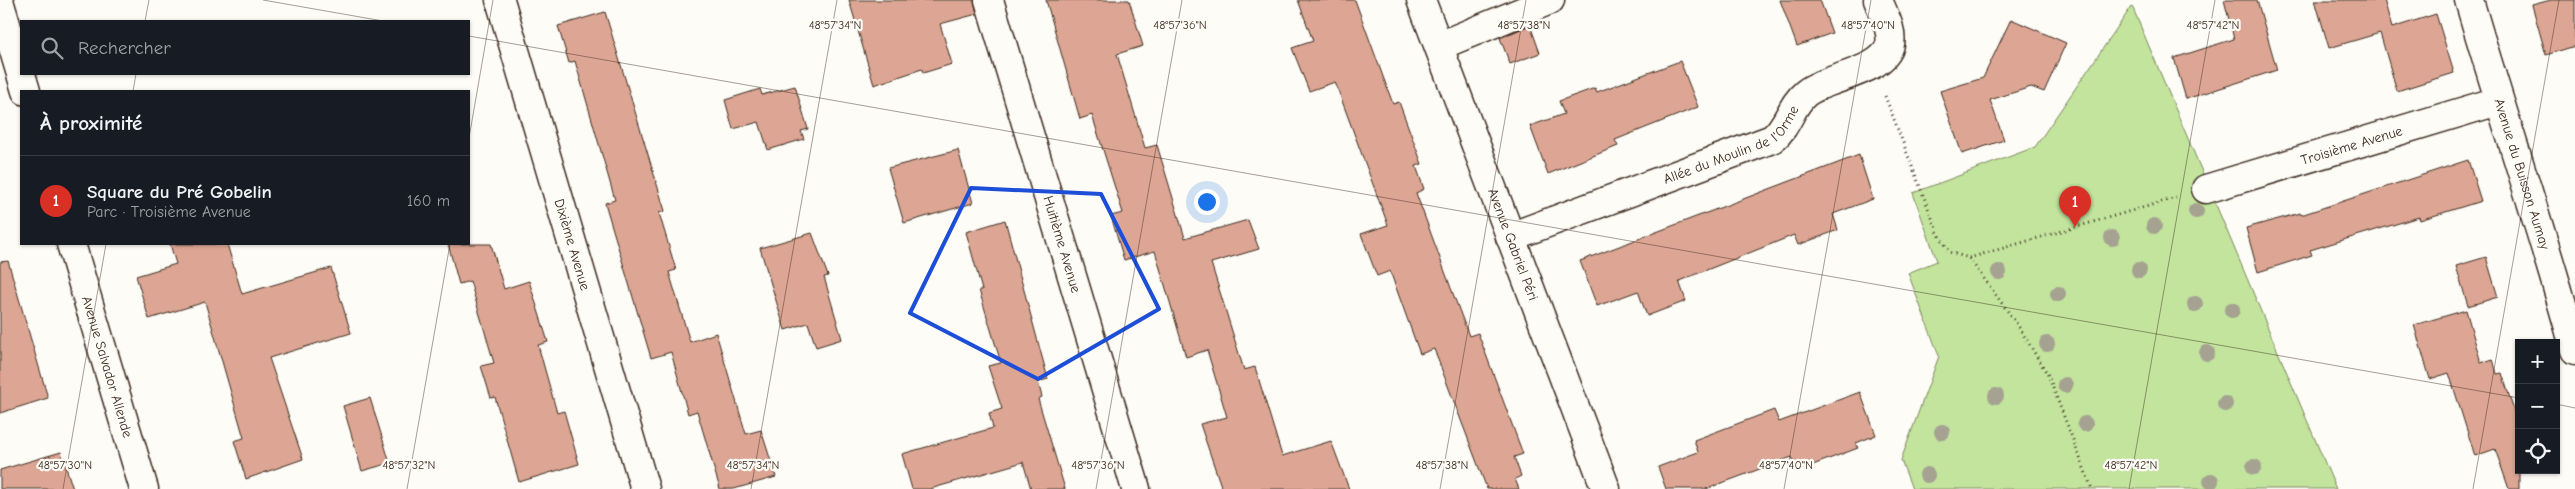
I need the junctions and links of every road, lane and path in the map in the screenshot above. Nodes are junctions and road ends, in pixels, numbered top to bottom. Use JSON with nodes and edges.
{"nodes":[{"id":1,"x":500,"y":0,"type":"edge"},
{"id":2,"x":989,"y":0,"type":"edge"},
{"id":3,"x":1421,"y":0,"type":"edge"},
{"id":4,"x":1550,"y":0,"type":"edge"},
{"id":5,"x":1878,"y":0,"type":"edge"},
{"id":6,"x":2468,"y":0,"type":"edge"},
{"id":7,"x":0,"y":4,"type":"edge"},
{"id":8,"x":1439,"y":46,"type":"junction"},
{"id":9,"x":1873,"y":65,"type":"junction"},
{"id":10,"x":20,"y":71,"type":"edge"},
{"id":11,"x":21,"y":75,"type":"edge"},
{"id":12,"x":26,"y":90,"type":"edge"},
{"id":13,"x":2498,"y":101,"type":"junction"},
{"id":14,"x":2206,"y":189,"type":"joint"},
{"id":15,"x":1510,"y":237,"type":"junction"},
{"id":16,"x":72,"y":245,"type":"edge"},
{"id":17,"x":1969,"y":258,"type":"junction"},
{"id":18,"x":2575,"y":350,"type":"edge"},
{"id":19,"x":144,"y":489,"type":"edge"},
{"id":20,"x":645,"y":489,"type":"edge"},
{"id":21,"x":1136,"y":489,"type":"edge"},
{"id":22,"x":1606,"y":489,"type":"edge"},
{"id":23,"x":2092,"y":489,"type":"edge"}],
"edges":[{"from":1,"to":20,"type":"street","name":"Dixième Avenue"},
{"from":2,"to":21,"type":"street","name":"Huitième Avenue"},
{"from":3,"to":8,"type":"street","name":"Avenue Gabriel Péri"},
{"from":4,"to":8,"type":"street"},
{"from":5,"to":9,"type":"street","name":"Allée du Moulin de l'Orme"},
{"from":6,"to":13,"type":"street","name":"Avenue du Buisson Aumay"},
{"from":7,"to":10,"type":"street"},
{"from":8,"to":15,"type":"street","name":"Avenue Gabriel Péri"},
{"from":9,"to":15,"type":"street","name":"Allée du Moulin de l'Orme"},
{"from":9,"to":17,"type":"path"},
{"from":11,"to":12,"type":"street"},
{"from":13,"to":14,"type":"street","name":"Troisième Avenue"},
{"from":13,"to":18,"type":"street","name":"Avenue du Buisson Aumay"},
{"from":14,"to":17,"type":"path"},
{"from":15,"to":22,"type":"street","name":"Avenue Gabriel Péri"},
{"from":16,"to":19,"type":"street","name":"Avenue Salvador Allende"},
{"from":17,"to":23,"type":"path"}]}
